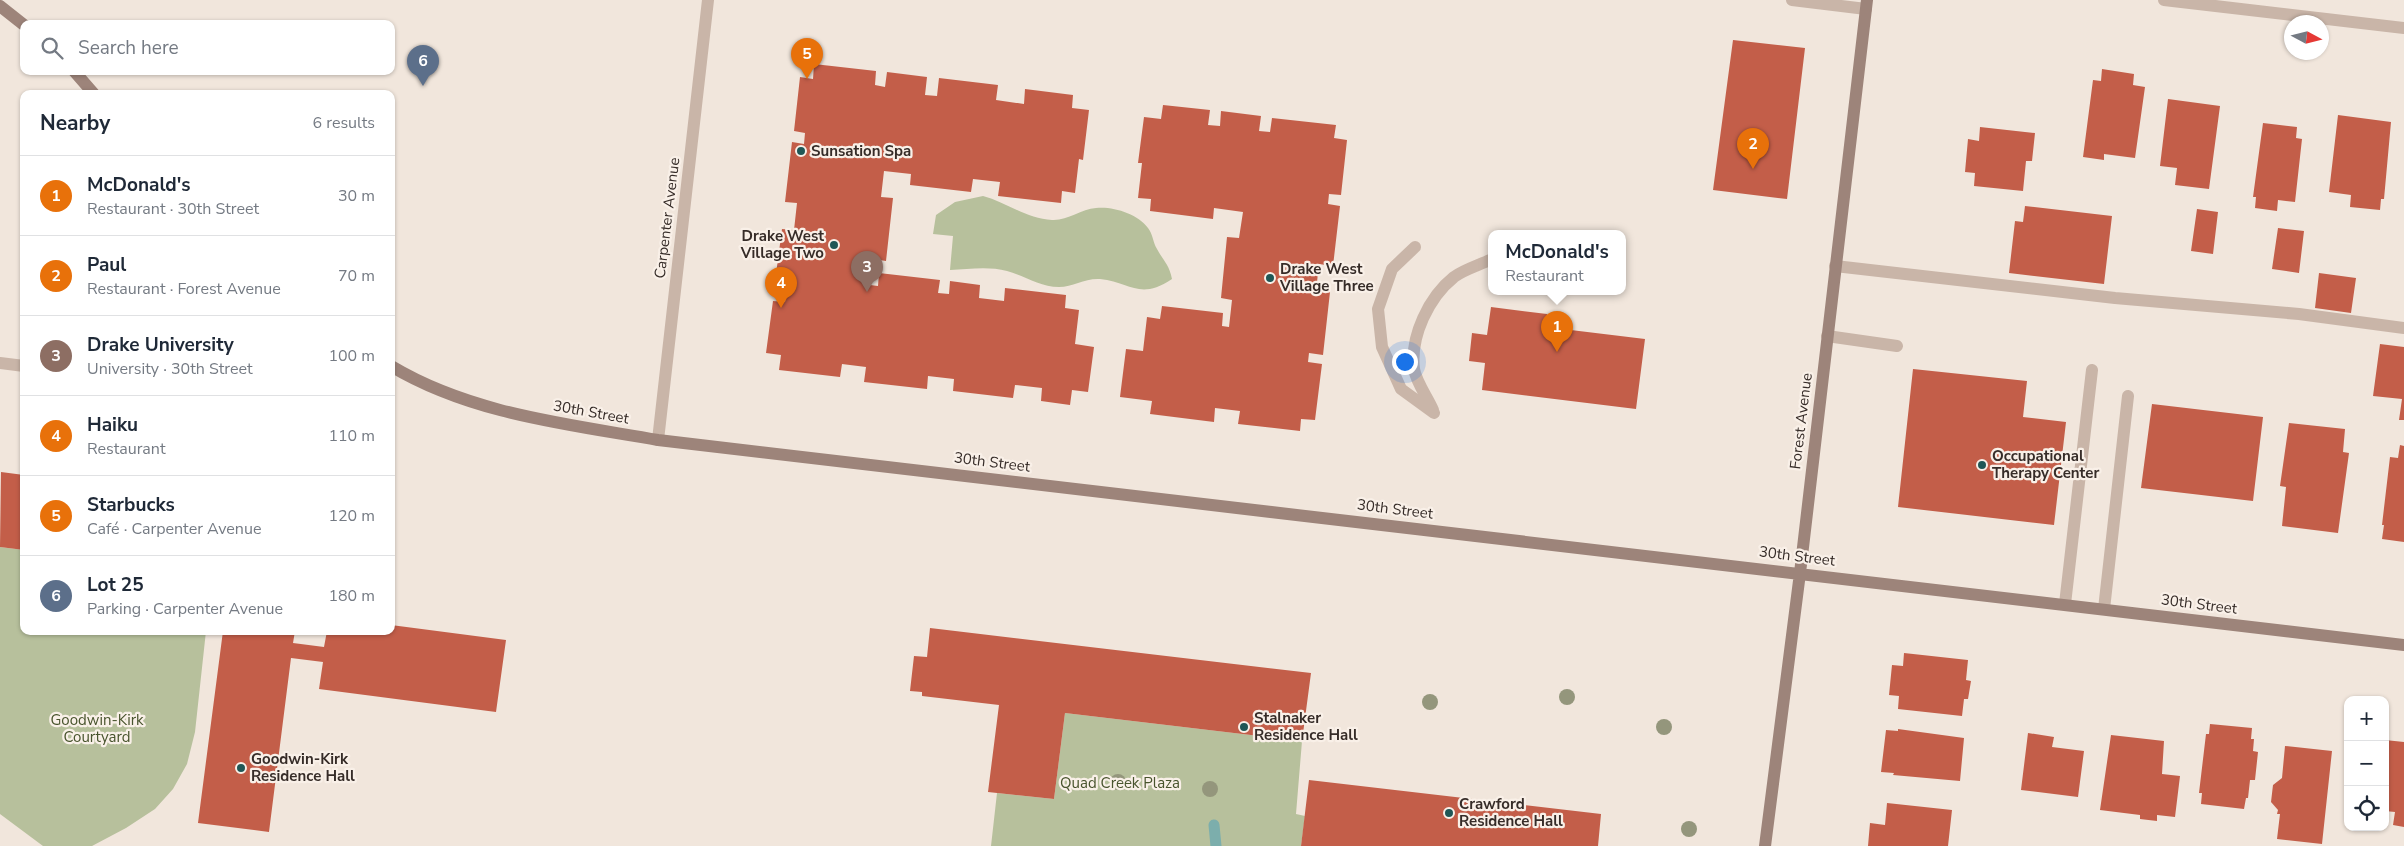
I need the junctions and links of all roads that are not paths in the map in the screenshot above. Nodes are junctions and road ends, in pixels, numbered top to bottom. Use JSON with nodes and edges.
{"nodes":[{"id":1,"x":708,"y":0,"type":"edge"},
{"id":2,"x":1792,"y":0,"type":"edge"},
{"id":3,"x":2164,"y":0,"type":"edge"},
{"id":4,"x":2194,"y":2,"type":"edge"},
{"id":5,"x":1866,"y":4,"type":"edge"},
{"id":6,"x":0,"y":6,"type":"edge"},
{"id":7,"x":20,"y":22,"type":"edge"},
{"id":8,"x":2404,"y":28,"type":"edge"},
{"id":9,"x":77,"y":75,"type":"edge"},
{"id":10,"x":91,"y":90,"type":"edge"},
{"id":11,"x":1415,"y":247,"type":"dead end"},
{"id":12,"x":1488,"y":261,"type":"edge"},
{"id":13,"x":1836,"y":266,"type":"junction"},
{"id":14,"x":2404,"y":328,"type":"edge"},
{"id":15,"x":1827,"y":336,"type":"junction"},
{"id":16,"x":1896,"y":346,"type":"dead end"},
{"id":17,"x":0,"y":363,"type":"edge"},
{"id":18,"x":20,"y":366,"type":"edge"},
{"id":19,"x":395,"y":368,"type":"edge"},
{"id":20,"x":2092,"y":370,"type":"dead end"},
{"id":21,"x":2128,"y":396,"type":"dead end"},
{"id":22,"x":658,"y":440,"type":"junction"},
{"id":23,"x":1800,"y":573,"type":"junction"},
{"id":24,"x":2065,"y":604,"type":"junction"},
{"id":25,"x":2104,"y":609,"type":"junction"},
{"id":26,"x":2404,"y":645,"type":"edge"},
{"id":27,"x":1765,"y":846,"type":"edge"}],
"edges":[{"from":1,"to":22,"type":"street","name":"Carpenter Avenue"},
{"from":2,"to":5,"type":"street"},
{"from":3,"to":4,"type":"street"},
{"from":4,"to":8,"type":"street"},
{"from":5,"to":13,"type":"main road","name":"Forest Avenue"},
{"from":6,"to":7,"type":"main road"},
{"from":9,"to":10,"type":"main road"},
{"from":11,"to":12,"type":"street"},
{"from":13,"to":14,"type":"street"},
{"from":13,"to":15,"type":"main road","name":"Forest Avenue"},
{"from":15,"to":16,"type":"street"},
{"from":15,"to":23,"type":"main road","name":"Forest Avenue"},
{"from":17,"to":18,"type":"street"},
{"from":19,"to":22,"type":"main road","name":"30th Street"},
{"from":20,"to":24,"type":"street"},
{"from":21,"to":25,"type":"street"},
{"from":22,"to":23,"type":"main road","name":"30th Street"},
{"from":23,"to":24,"type":"main road","name":"30th Street"},
{"from":23,"to":27,"type":"main road","name":"Forest Avenue"},
{"from":24,"to":25,"type":"main road","name":"30th Street"},
{"from":25,"to":26,"type":"main road","name":"30th Street"}]}
